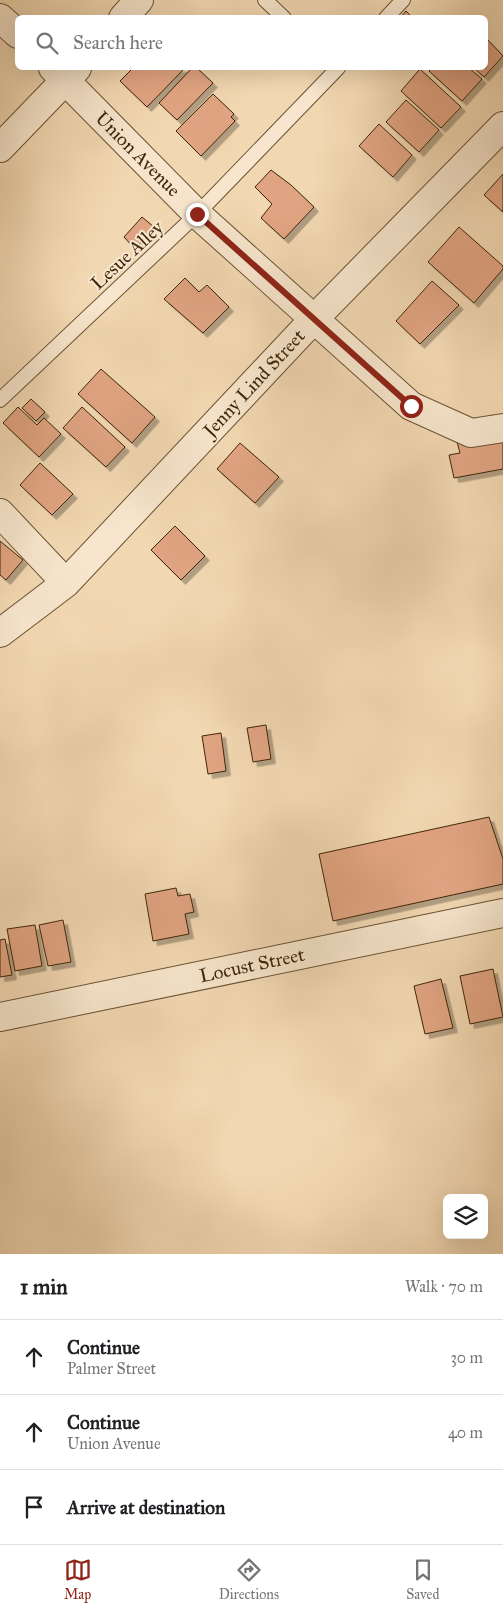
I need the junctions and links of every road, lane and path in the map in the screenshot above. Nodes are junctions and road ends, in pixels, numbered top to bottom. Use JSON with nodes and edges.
{"nodes":[{"id":1,"x":139,"y":0,"type":"edge"},
{"id":2,"x":265,"y":0,"type":"edge"},
{"id":3,"x":403,"y":0,"type":"edge"},
{"id":4,"x":126,"y":15,"type":"edge"},
{"id":5,"x":281,"y":15,"type":"edge"},
{"id":6,"x":389,"y":15,"type":"edge"},
{"id":7,"x":0,"y":18,"type":"edge"},
{"id":8,"x":15,"y":31,"type":"edge"},
{"id":9,"x":335,"y":70,"type":"edge"},
{"id":10,"x":65,"y":72,"type":"edge"},
{"id":11,"x":503,"y":126,"type":"edge"},
{"id":12,"x":0,"y":148,"type":"edge"},
{"id":13,"x":197,"y":214,"type":"junction"},
{"id":14,"x":314,"y":319,"type":"junction"},
{"id":15,"x":0,"y":400,"type":"edge"},
{"id":16,"x":503,"y":428,"type":"edge"},
{"id":17,"x":0,"y":513,"type":"edge"},
{"id":18,"x":66,"y":583,"type":"junction"},
{"id":19,"x":0,"y":633,"type":"edge"},
{"id":20,"x":503,"y":913,"type":"edge"},
{"id":21,"x":0,"y":1017,"type":"edge"}],
"edges":[{"from":1,"to":4,"type":"street"},
{"from":2,"to":5,"type":"lane"},
{"from":3,"to":6,"type":"lane"},
{"from":7,"to":8,"type":"street"},
{"from":9,"to":13,"type":"lane","name":"Lesue Alley"},
{"from":10,"to":12,"type":"street"},
{"from":10,"to":13,"type":"street","name":"Union Avenue"},
{"from":11,"to":14,"type":"street","name":"Jenny Lind Street"},
{"from":13,"to":14,"type":"street","name":"Union Avenue"},
{"from":13,"to":15,"type":"lane","name":"Lesue Alley"},
{"from":14,"to":16,"type":"street","name":"Union Avenue"},
{"from":14,"to":18,"type":"street","name":"Jenny Lind Street"},
{"from":17,"to":18,"type":"street"},
{"from":18,"to":19,"type":"street","name":"Jenny Lind Street"},
{"from":20,"to":21,"type":"street","name":"Locust Street"}]}
